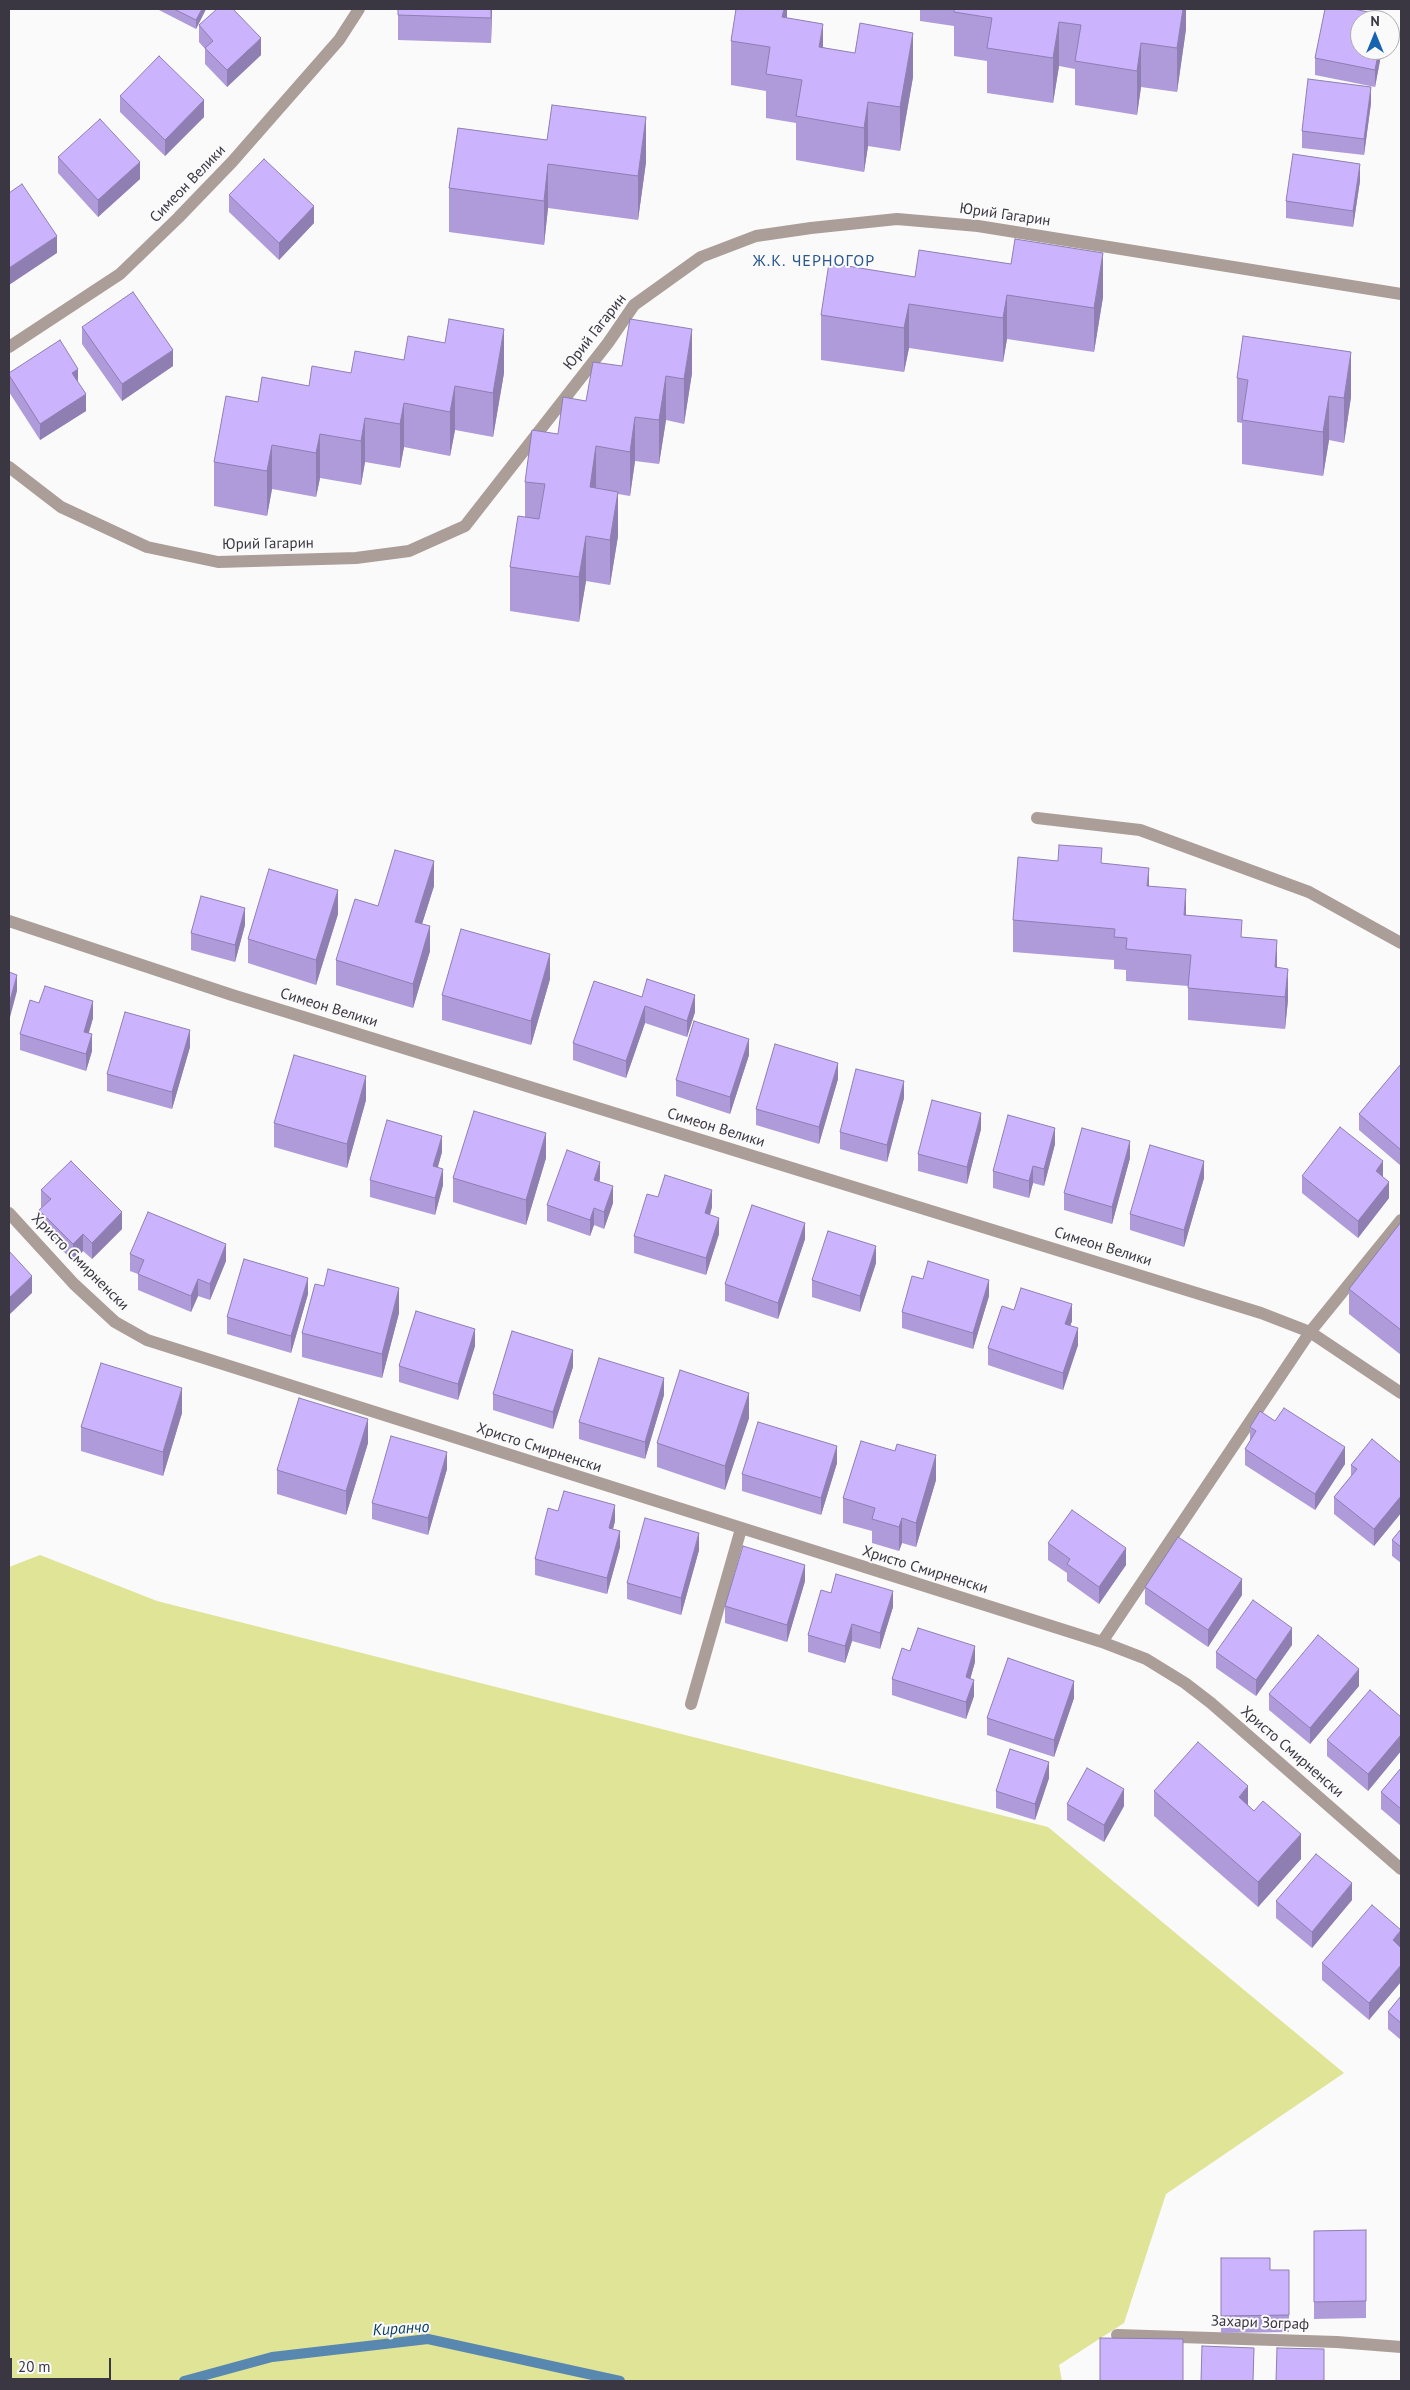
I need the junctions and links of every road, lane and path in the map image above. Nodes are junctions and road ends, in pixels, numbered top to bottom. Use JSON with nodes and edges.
{"nodes":[{"id":1,"x":358,"y":9,"type":"edge"},
{"id":2,"x":1401,"y":294,"type":"edge"},
{"id":3,"x":9,"y":347,"type":"edge"},
{"id":4,"x":9,"y":467,"type":"edge"},
{"id":5,"x":1037,"y":818,"type":"dead end"},
{"id":6,"x":9,"y":921,"type":"edge"},
{"id":7,"x":1401,"y":943,"type":"edge"},
{"id":8,"x":9,"y":1213,"type":"edge"},
{"id":9,"x":1401,"y":1220,"type":"edge"},
{"id":10,"x":1310,"y":1332,"type":"junction"},
{"id":11,"x":1401,"y":1393,"type":"edge"},
{"id":12,"x":741,"y":1529,"type":"junction"},
{"id":13,"x":1102,"y":1642,"type":"junction"},
{"id":14,"x":691,"y":1704,"type":"dead end"},
{"id":15,"x":1401,"y":1869,"type":"edge"},
{"id":16,"x":1117,"y":2336,"type":"edge"},
{"id":17,"x":1401,"y":2347,"type":"edge"}],
"edges":[{"from":1,"to":3,"type":"street","name":"Симеон Велики"},
{"from":2,"to":4,"type":"street","name":"Юрий Гагарин"},
{"from":5,"to":7,"type":"street"},
{"from":6,"to":10,"type":"street","name":"Симеон Велики"},
{"from":8,"to":12,"type":"street","name":"Христо Смирненски"},
{"from":9,"to":10,"type":"street"},
{"from":10,"to":11,"type":"street","name":"Симеон Велики"},
{"from":10,"to":13,"type":"street"},
{"from":12,"to":13,"type":"street","name":"Христо Смирненски"},
{"from":12,"to":14,"type":"street"},
{"from":13,"to":15,"type":"street","name":"Христо Смирненски"},
{"from":16,"to":17,"type":"street","name":"Захари Зограф"}]}
